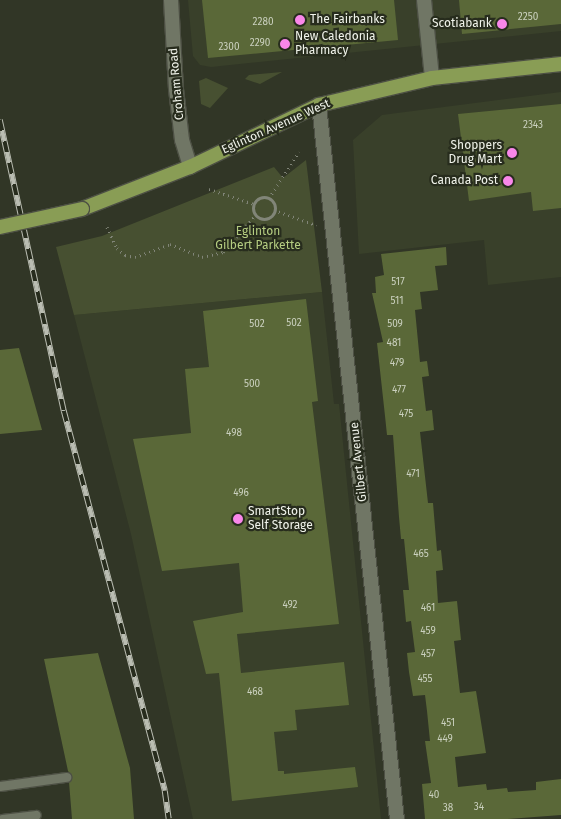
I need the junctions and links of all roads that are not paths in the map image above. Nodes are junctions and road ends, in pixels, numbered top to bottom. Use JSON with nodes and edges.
{"nodes":[{"id":1,"x":172,"y":0,"type":"edge"},
{"id":2,"x":424,"y":0,"type":"edge"},
{"id":3,"x":561,"y":64,"type":"edge"},
{"id":4,"x":432,"y":78,"type":"junction"},
{"id":5,"x":319,"y":105,"type":"junction"},
{"id":6,"x":190,"y":167,"type":"junction"},
{"id":7,"x":0,"y":227,"type":"edge"},
{"id":8,"x":66,"y":777,"type":"dead end"},
{"id":9,"x":0,"y":786,"type":"edge"},
{"id":10,"x":36,"y":815,"type":"dead end"},
{"id":11,"x":2,"y":819,"type":"edge"},
{"id":12,"x":397,"y":819,"type":"edge"}],
"edges":[{"from":1,"to":6,"type":"street","name":"Croham Road"},
{"from":2,"to":4,"type":"street"},
{"from":3,"to":4,"type":"main road","name":"Eglinton Avenue West"},
{"from":4,"to":5,"type":"main road","name":"Eglinton Avenue West"},
{"from":5,"to":6,"type":"main road","name":"Eglinton Avenue West"},
{"from":5,"to":12,"type":"street","name":"Gilbert Avenue"},
{"from":6,"to":7,"type":"main road","name":"Eglinton Avenue West","bridge":true},
{"from":8,"to":9,"type":"lane"},
{"from":10,"to":11,"type":"lane"}]}
